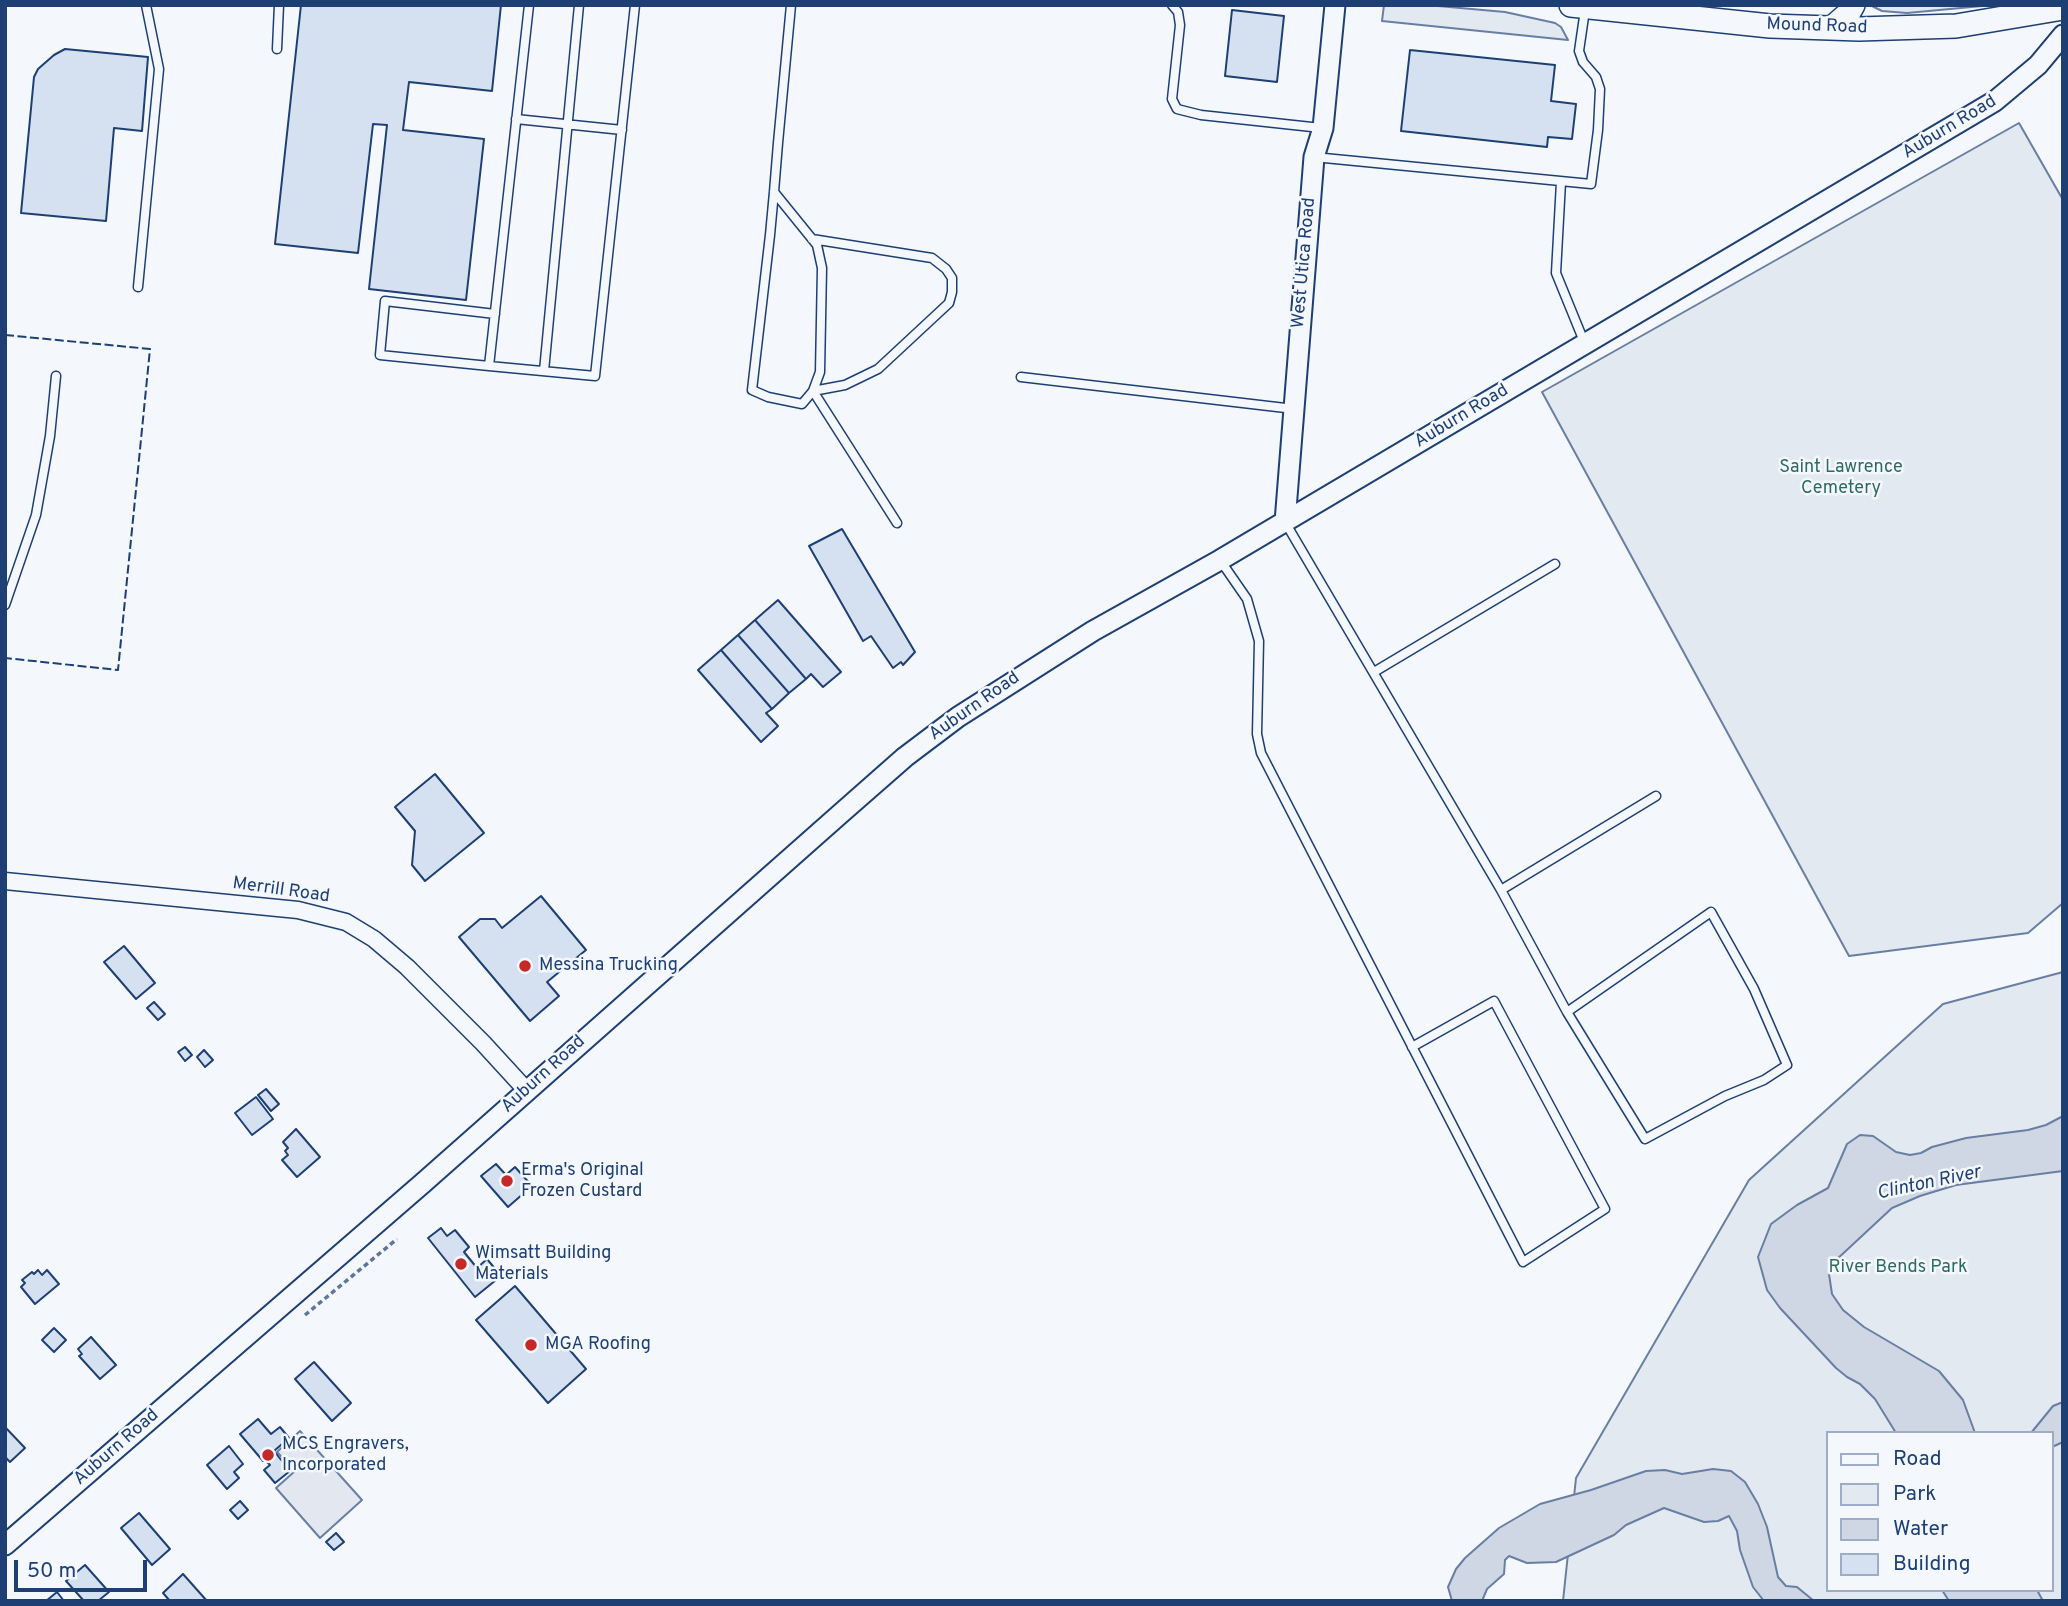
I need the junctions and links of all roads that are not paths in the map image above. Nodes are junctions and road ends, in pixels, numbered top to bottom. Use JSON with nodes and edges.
{"nodes":[{"id":1,"x":146,"y":5,"type":"edge"},
{"id":2,"x":279,"y":5,"type":"edge"},
{"id":3,"x":529,"y":5,"type":"edge"},
{"id":4,"x":579,"y":5,"type":"edge"},
{"id":5,"x":635,"y":5,"type":"edge"},
{"id":6,"x":791,"y":5,"type":"edge"},
{"id":7,"x":1172,"y":5,"type":"edge"},
{"id":8,"x":1335,"y":5,"type":"edge"},
{"id":9,"x":1853,"y":5,"type":"edge"},
{"id":10,"x":1578,"y":6,"type":"edge"},
{"id":11,"x":2063,"y":8,"type":"edge"},
{"id":12,"x":1832,"y":28,"type":"junction"},
{"id":13,"x":2063,"y":35,"type":"edge"},
{"id":14,"x":277,"y":50,"type":"dead end"},
{"id":15,"x":516,"y":119,"type":"junction"},
{"id":16,"x":568,"y":125,"type":"junction"},
{"id":17,"x":1323,"y":128,"type":"junction"},
{"id":18,"x":622,"y":130,"type":"junction"},
{"id":19,"x":1314,"y":157,"type":"junction"},
{"id":20,"x":1561,"y":182,"type":"junction"},
{"id":21,"x":774,"y":192,"type":"junction"},
{"id":22,"x":811,"y":239,"type":"junction"},
{"id":23,"x":138,"y":287,"type":"dead end"},
{"id":24,"x":495,"y":314,"type":"junction"},
{"id":25,"x":1585,"y":344,"type":"junction"},
{"id":26,"x":489,"y":366,"type":"junction"},
{"id":27,"x":544,"y":371,"type":"junction"},
{"id":28,"x":55,"y":376,"type":"dead end"},
{"id":29,"x":1021,"y":377,"type":"dead end"},
{"id":30,"x":813,"y":391,"type":"junction"},
{"id":31,"x":1294,"y":409,"type":"junction"},
{"id":32,"x":1285,"y":522,"type":"junction"},
{"id":33,"x":897,"y":523,"type":"dead end"},
{"id":34,"x":1220,"y":560,"type":"junction"},
{"id":35,"x":1555,"y":564,"type":"dead end"},
{"id":36,"x":5,"y":605,"type":"edge"},
{"id":37,"x":1374,"y":672,"type":"junction"},
{"id":38,"x":1656,"y":796,"type":"dead end"},
{"id":39,"x":5,"y":881,"type":"edge"},
{"id":40,"x":1501,"y":890,"type":"junction"},
{"id":41,"x":1567,"y":1012,"type":"junction"},
{"id":42,"x":1412,"y":1047,"type":"junction"},
{"id":43,"x":527,"y":1091,"type":"junction"},
{"id":44,"x":5,"y":1545,"type":"edge"}],
"edges":[{"from":1,"to":23,"type":"lane"},
{"from":2,"to":14,"type":"lane"},
{"from":3,"to":15,"type":"lane"},
{"from":4,"to":16,"type":"lane"},
{"from":5,"to":18,"type":"lane"},
{"from":6,"to":21,"type":"lane"},
{"from":7,"to":17,"type":"lane"},
{"from":8,"to":17,"type":"street","name":"West Utica Road"},
{"from":9,"to":12,"type":"main road"},
{"from":10,"to":12,"type":"main road","name":"Mound Road"},
{"from":10,"to":20,"type":"lane"},
{"from":11,"to":12,"type":"main road","name":"Mound Road"},
{"from":13,"to":25,"type":"street","name":"Auburn Road"},
{"from":15,"to":16,"type":"lane"},
{"from":15,"to":24,"type":"lane"},
{"from":16,"to":18,"type":"lane"},
{"from":16,"to":27,"type":"lane"},
{"from":17,"to":19,"type":"street","name":"West Utica Road"},
{"from":18,"to":27,"type":"lane"},
{"from":19,"to":20,"type":"lane"},
{"from":19,"to":31,"type":"street","name":"West Utica Road"},
{"from":20,"to":25,"type":"lane"},
{"from":21,"to":22,"type":"lane"},
{"from":21,"to":30,"type":"lane"},
{"from":22,"to":30,"type":"lane"},
{"from":22,"to":30,"type":"lane"},
{"from":24,"to":26,"type":"lane"},
{"from":24,"to":26,"type":"lane"},
{"from":25,"to":32,"type":"street","name":"Auburn Road"},
{"from":26,"to":27,"type":"lane"},
{"from":28,"to":36,"type":"lane"},
{"from":29,"to":31,"type":"lane"},
{"from":30,"to":33,"type":"lane"},
{"from":31,"to":32,"type":"street","name":"West Utica Road"},
{"from":32,"to":34,"type":"street","name":"Auburn Road"},
{"from":32,"to":37,"type":"lane"},
{"from":34,"to":42,"type":"lane"},
{"from":34,"to":43,"type":"street","name":"Auburn Road"},
{"from":35,"to":37,"type":"lane"},
{"from":37,"to":40,"type":"lane"},
{"from":38,"to":40,"type":"lane"},
{"from":39,"to":43,"type":"street","name":"Merrill Road"},
{"from":40,"to":41,"type":"lane"},
{"from":41,"to":41,"type":"lane"},
{"from":42,"to":42,"type":"lane"},
{"from":43,"to":44,"type":"street","name":"Auburn Road"}]}
